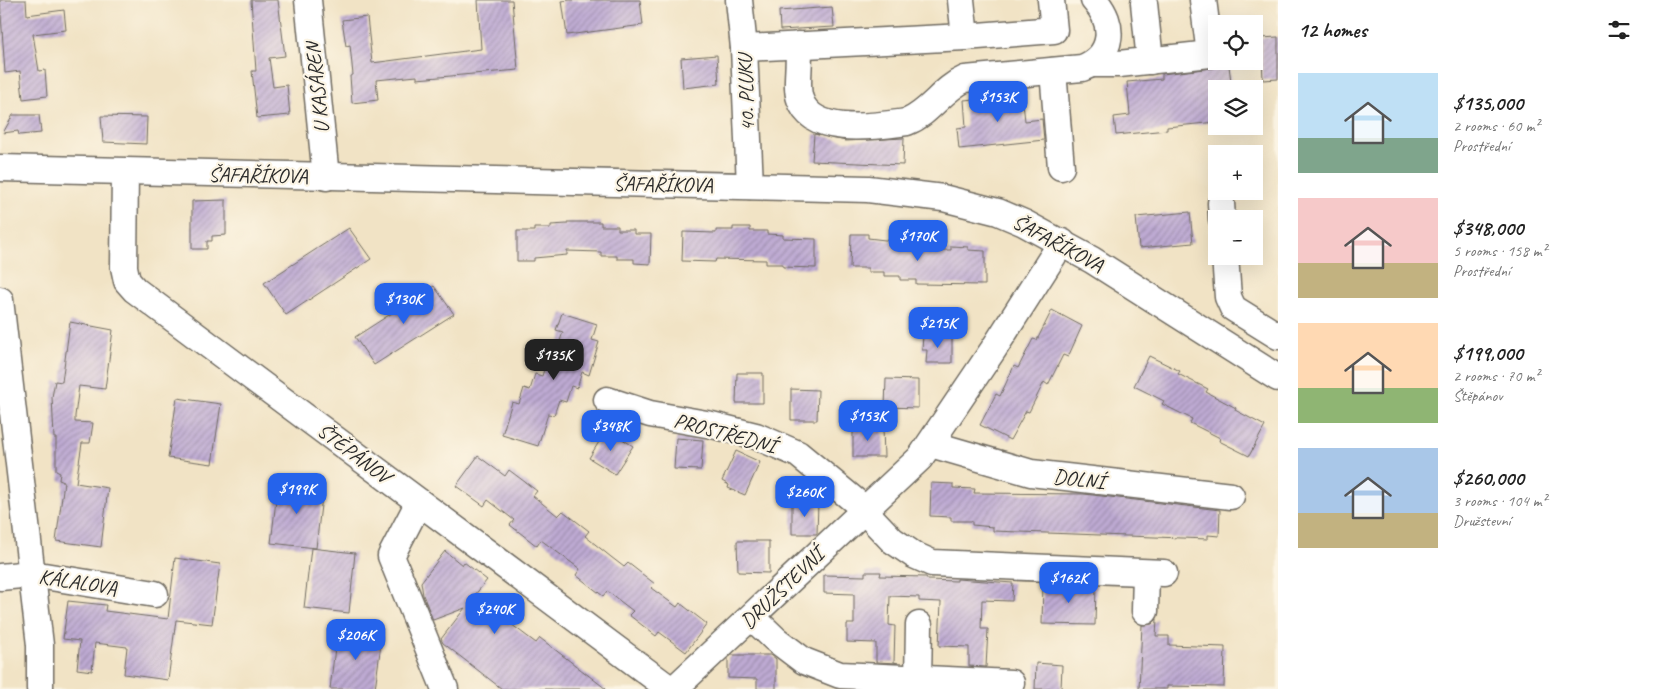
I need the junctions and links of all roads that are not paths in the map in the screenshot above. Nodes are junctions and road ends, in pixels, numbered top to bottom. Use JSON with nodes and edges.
{"nodes":[{"id":1,"x":308,"y":0,"type":"edge"},
{"id":2,"x":740,"y":0,"type":"edge"},
{"id":3,"x":961,"y":0,"type":"edge"},
{"id":4,"x":967,"y":0,"type":"edge"},
{"id":5,"x":1051,"y":0,"type":"edge"},
{"id":6,"x":1094,"y":0,"type":"edge"},
{"id":7,"x":1203,"y":0,"type":"edge"},
{"id":8,"x":1144,"y":3,"type":"dead end"},
{"id":9,"x":964,"y":37,"type":"junction"},
{"id":10,"x":798,"y":45,"type":"junction"},
{"id":11,"x":744,"y":48,"type":"junction"},
{"id":12,"x":1150,"y":60,"type":"junction"},
{"id":13,"x":1093,"y":64,"type":"junction"},
{"id":14,"x":1053,"y":71,"type":"junction"},
{"id":15,"x":1061,"y":167,"type":"dead end"},
{"id":16,"x":0,"y":168,"type":"edge"},
{"id":17,"x":125,"y":172,"type":"junction"},
{"id":18,"x":326,"y":176,"type":"junction"},
{"id":19,"x":750,"y":186,"type":"junction"},
{"id":20,"x":1062,"y":242,"type":"junction"},
{"id":21,"x":1226,"y":265,"type":"edge"},
{"id":22,"x":0,"y":300,"type":"edge"},
{"id":23,"x":1278,"y":336,"type":"edge"},
{"id":24,"x":1278,"y":378,"type":"edge"},
{"id":25,"x":607,"y":400,"type":"dead end"},
{"id":26,"x":931,"y":444,"type":"junction"},
{"id":27,"x":1231,"y":496,"type":"dead end"},
{"id":28,"x":419,"y":502,"type":"junction"},
{"id":29,"x":864,"y":511,"type":"junction"},
{"id":30,"x":32,"y":574,"type":"junction"},
{"id":31,"x":0,"y":577,"type":"edge"},
{"id":32,"x":155,"y":594,"type":"dead end"},
{"id":33,"x":1145,"y":611,"type":"dead end"},
{"id":34,"x":752,"y":617,"type":"junction"},
{"id":35,"x":919,"y":625,"type":"dead end"},
{"id":36,"x":918,"y":680,"type":"junction"},
{"id":37,"x":1011,"y":683,"type":"dead end"},
{"id":38,"x":40,"y":689,"type":"edge"},
{"id":39,"x":445,"y":689,"type":"edge"},
{"id":40,"x":670,"y":689,"type":"edge"},
{"id":41,"x":674,"y":689,"type":"edge"}],
"edges":[{"from":1,"to":18,"type":"street","name":"U KASÁREN"},
{"from":2,"to":11,"type":"street","name":"40. PLUKU"},
{"from":3,"to":4,"type":"street"},
{"from":3,"to":9,"type":"street"},
{"from":5,"to":9,"type":"street"},
{"from":6,"to":13,"type":"street"},
{"from":7,"to":12,"type":"street"},
{"from":8,"to":12,"type":"street"},
{"from":9,"to":10,"type":"street"},
{"from":10,"to":11,"type":"street"},
{"from":10,"to":14,"type":"street"},
{"from":11,"to":19,"type":"street","name":"40. PLUKU"},
{"from":12,"to":13,"type":"street"},
{"from":13,"to":14,"type":"street"},
{"from":14,"to":15,"type":"street"},
{"from":16,"to":17,"type":"street","name":"ŠAFAŘÍKOVA"},
{"from":17,"to":18,"type":"street","name":"ŠAFAŘÍKOVA"},
{"from":17,"to":28,"type":"street","name":"ŠTĚPÁNOV"},
{"from":18,"to":19,"type":"street","name":"ŠAFAŘÍKOVA"},
{"from":19,"to":20,"type":"street","name":"ŠAFAŘÍKOVA"},
{"from":20,"to":24,"type":"street","name":"ŠAFAŘÍKOVA"},
{"from":20,"to":26,"type":"street","name":"DRUŽSTEVNÍ"},
{"from":21,"to":23,"type":"street"},
{"from":22,"to":30,"type":"street"},
{"from":25,"to":29,"type":"street","name":"PROSTŘEDNÍ"},
{"from":26,"to":27,"type":"street","name":"DOLNÍ"},
{"from":26,"to":29,"type":"street","name":"DRUŽSTEVNÍ"},
{"from":28,"to":39,"type":"street"},
{"from":28,"to":40,"type":"street","name":"ŠTĚPÁNOV"},
{"from":29,"to":33,"type":"street","name":"PROSTŘEDNÍ"},
{"from":29,"to":34,"type":"street","name":"DRUŽSTEVNÍ"},
{"from":30,"to":31,"type":"street","name":"KÁLALOVA"},
{"from":30,"to":32,"type":"street","name":"KÁLALOVA"},
{"from":30,"to":38,"type":"street"},
{"from":34,"to":36,"type":"street"},
{"from":34,"to":41,"type":"street","name":"DRUŽSTEVNÍ"},
{"from":35,"to":36,"type":"street"},
{"from":36,"to":37,"type":"street"}]}
